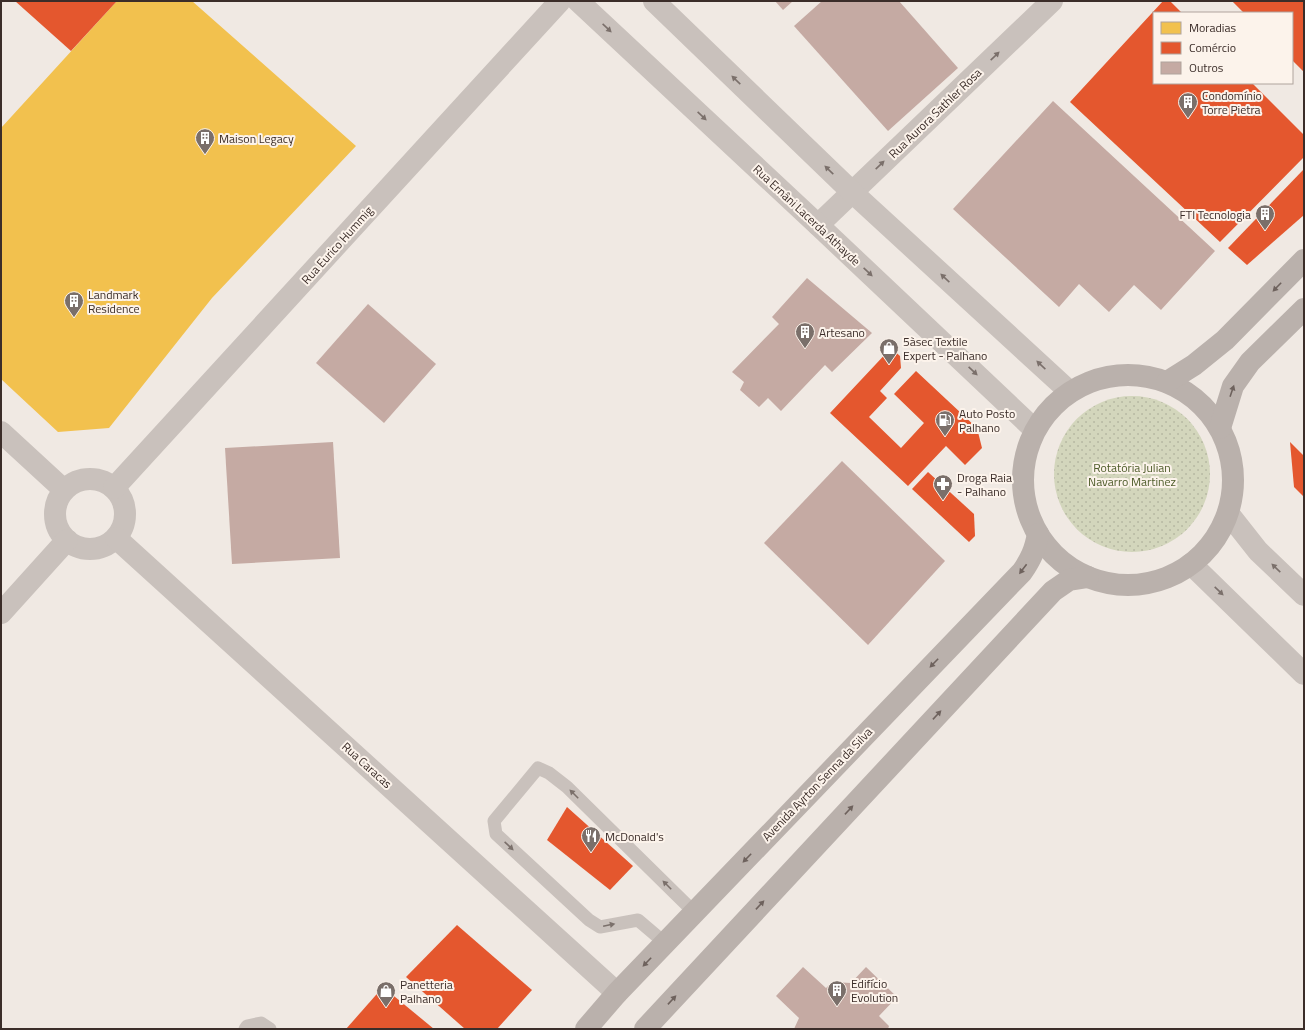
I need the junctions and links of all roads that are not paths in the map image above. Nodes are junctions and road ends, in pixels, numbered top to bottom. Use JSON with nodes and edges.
{"nodes":[{"id":1,"x":560,"y":1,"type":"edge"},
{"id":2,"x":578,"y":1,"type":"edge"},
{"id":3,"x":654,"y":1,"type":"edge"},
{"id":4,"x":1052,"y":1,"type":"edge"},
{"id":5,"x":852,"y":192,"type":"junction"},
{"id":6,"x":818,"y":225,"type":"junction"},
{"id":7,"x":1304,"y":260,"type":"edge"},
{"id":8,"x":1304,"y":309,"type":"edge"},
{"id":9,"x":1167,"y":382,"type":"junction"},
{"id":10,"x":1070,"y":392,"type":"junction"},
{"id":11,"x":1220,"y":428,"type":"junction"},
{"id":12,"x":1035,"y":430,"type":"junction"},
{"id":13,"x":1,"y":432,"type":"edge"},
{"id":14,"x":114,"y":488,"type":"junction"},
{"id":15,"x":64,"y":490,"type":"junction"},
{"id":16,"x":1228,"y":513,"type":"junction"},
{"id":17,"x":1038,"y":534,"type":"junction"},
{"id":18,"x":116,"y":538,"type":"junction"},
{"id":19,"x":67,"y":540,"type":"junction"},
{"id":20,"x":1191,"y":564,"type":"junction"},
{"id":21,"x":1088,"y":577,"type":"junction"},
{"id":22,"x":1304,"y":595,"type":"edge"},
{"id":23,"x":1,"y":612,"type":"edge"},
{"id":24,"x":1304,"y":674,"type":"edge"},
{"id":25,"x":694,"y":912,"type":"junction"},
{"id":26,"x":665,"y":943,"type":"junction"},
{"id":27,"x":617,"y":993,"type":"junction"},
{"id":28,"x":652,"y":1027,"type":"edge"},
{"id":29,"x":245,"y":1029,"type":"edge"},
{"id":30,"x":270,"y":1029,"type":"edge"},
{"id":31,"x":586,"y":1029,"type":"edge"}],
"edges":[{"from":1,"to":14,"type":"street","name":"Rua Eurico Hummig"},
{"from":2,"to":6,"type":"street","name":"Rua Ernâni Lacerda Athayde","one_way":true},
{"from":5,"to":3,"type":"street","one_way":true},
{"from":5,"to":4,"type":"street","name":"Rua Aurora Sathler Rosa","one_way":true},
{"from":5,"to":6,"type":"street","name":"Rua Aurora Sathler Rosa"},
{"from":10,"to":5,"type":"street","one_way":true},
{"from":6,"to":12,"type":"street","name":"Rua Ernâni Lacerda Athayde","one_way":true},
{"from":7,"to":9,"type":"main road","one_way":true},
{"from":11,"to":8,"type":"main road","one_way":true},
{"from":9,"to":10,"type":"main road"},
{"from":9,"to":11,"type":"main road"},
{"from":10,"to":12,"type":"main road"},
{"from":11,"to":16,"type":"main road"},
{"from":12,"to":17,"type":"main road"},
{"from":13,"to":15,"type":"street"},
{"from":14,"to":15,"type":"street"},
{"from":14,"to":18,"type":"street"},
{"from":15,"to":19,"type":"street"},
{"from":16,"to":20,"type":"main road"},
{"from":22,"to":16,"type":"street","one_way":true},
{"from":17,"to":21,"type":"main road"},
{"from":17,"to":25,"type":"main road","name":"Avenida Ayrton Senna da Silva","one_way":true},
{"from":18,"to":19,"type":"street"},
{"from":18,"to":27,"type":"street","name":"Rua Caracas"},
{"from":19,"to":23,"type":"street"},
{"from":20,"to":21,"type":"main road"},
{"from":20,"to":24,"type":"street","one_way":true},
{"from":28,"to":21,"type":"main road","one_way":true},
{"from":25,"to":26,"type":"main road","name":"Avenida Ayrton Senna da Silva"},
{"from":25,"to":26,"type":"lane","one_way":true},
{"from":26,"to":27,"type":"main road","name":"Avenida Ayrton Senna da Silva","one_way":true},
{"from":27,"to":31,"type":"main road","name":"Avenida Ayrton Senna da Silva"},
{"from":29,"to":30,"type":"lane"}]}
